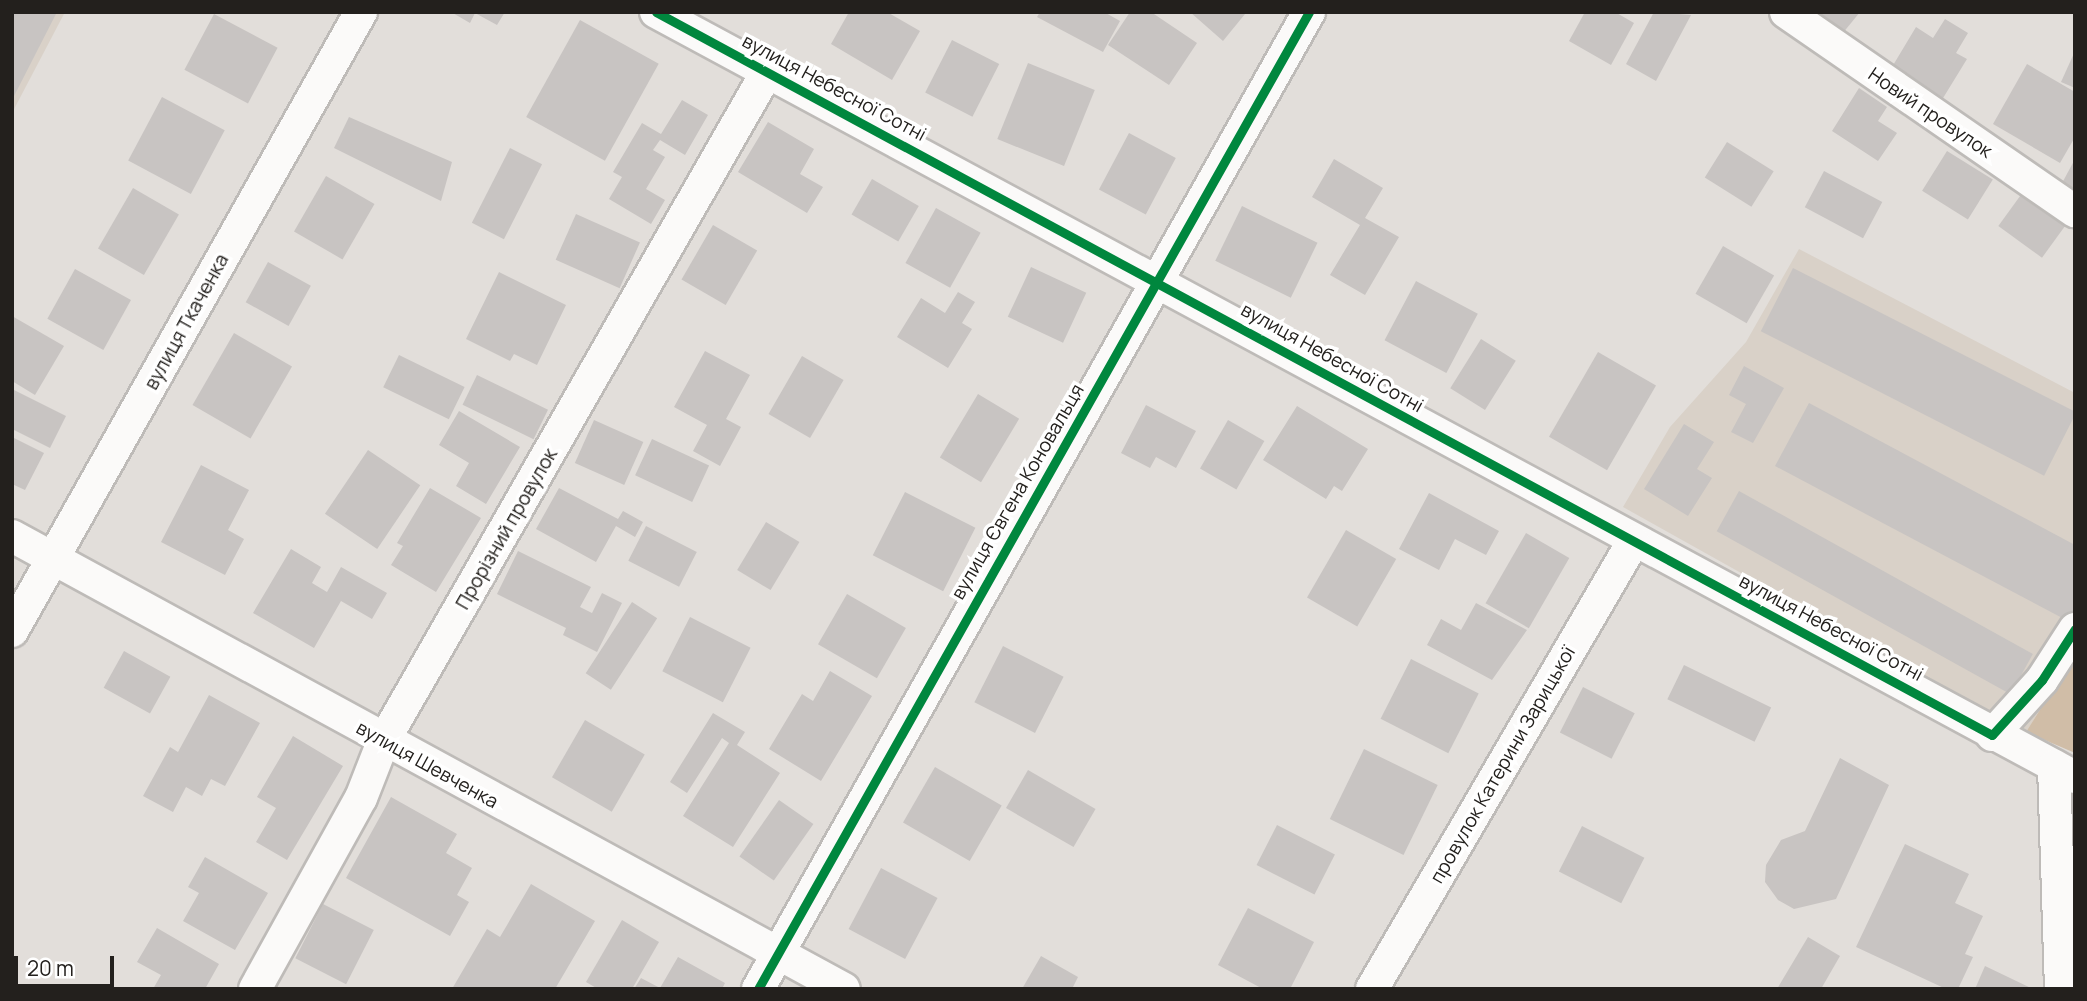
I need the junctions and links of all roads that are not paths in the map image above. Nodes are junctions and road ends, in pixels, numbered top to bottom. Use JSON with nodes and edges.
{"nodes":[{"id":1,"x":361,"y":12,"type":"edge"},
{"id":2,"x":656,"y":12,"type":"edge"},
{"id":3,"x":1309,"y":12,"type":"edge"},
{"id":4,"x":1786,"y":12,"type":"edge"},
{"id":5,"x":767,"y":72,"type":"junction"},
{"id":6,"x":2075,"y":211,"type":"edge"},
{"id":7,"x":1157,"y":283,"type":"junction"},
{"id":8,"x":12,"y":536,"type":"edge"},
{"id":9,"x":1633,"y":542,"type":"junction"},
{"id":10,"x":54,"y":559,"type":"junction"},
{"id":11,"x":2075,"y":629,"type":"edge"},
{"id":12,"x":12,"y":631,"type":"edge"},
{"id":13,"x":1992,"y":735,"type":"junction"},
{"id":14,"x":383,"y":742,"type":"junction"},
{"id":15,"x":2064,"y":771,"type":"edge"},
{"id":16,"x":776,"y":954,"type":"junction"},
{"id":17,"x":255,"y":989,"type":"edge"},
{"id":18,"x":758,"y":989,"type":"edge"},
{"id":19,"x":844,"y":989,"type":"edge"},
{"id":20,"x":1372,"y":989,"type":"edge"},
{"id":21,"x":2061,"y":989,"type":"edge"}],
"edges":[{"from":1,"to":10,"type":"street","name":"вулиця Ткаченка"},
{"from":2,"to":5,"type":"street","name":"вулиця Небесної Сотні"},
{"from":3,"to":7,"type":"street","name":"вулиця Євгена Коновальця"},
{"from":4,"to":6,"type":"street","name":"Новий провулок"},
{"from":5,"to":7,"type":"street","name":"вулиця Небесної Сотні"},
{"from":5,"to":14,"type":"street","name":"Прорізний провулок"},
{"from":7,"to":9,"type":"street","name":"вулиця Небесної Сотні"},
{"from":7,"to":16,"type":"street","name":"вулиця Євгена Коновальця"},
{"from":8,"to":10,"type":"street","name":"вулиця Шевченка"},
{"from":9,"to":13,"type":"street","name":"вулиця Небесної Сотні"},
{"from":9,"to":20,"type":"street","name":"провулок Катерини Зарицької"},
{"from":10,"to":12,"type":"street","name":"вулиця Ткаченка"},
{"from":10,"to":14,"type":"street","name":"вулиця Шевченка"},
{"from":11,"to":13,"type":"street"},
{"from":13,"to":15,"type":"street","name":"вулиця Небесної Сотні"},
{"from":14,"to":16,"type":"street","name":"вулиця Шевченка"},
{"from":14,"to":17,"type":"street","name":"Прорізний провулок"},
{"from":15,"to":21,"type":"street"},
{"from":16,"to":18,"type":"street","name":"вулиця Євгена Коновальця"},
{"from":16,"to":19,"type":"street","name":"вулиця Шевченка"}]}
